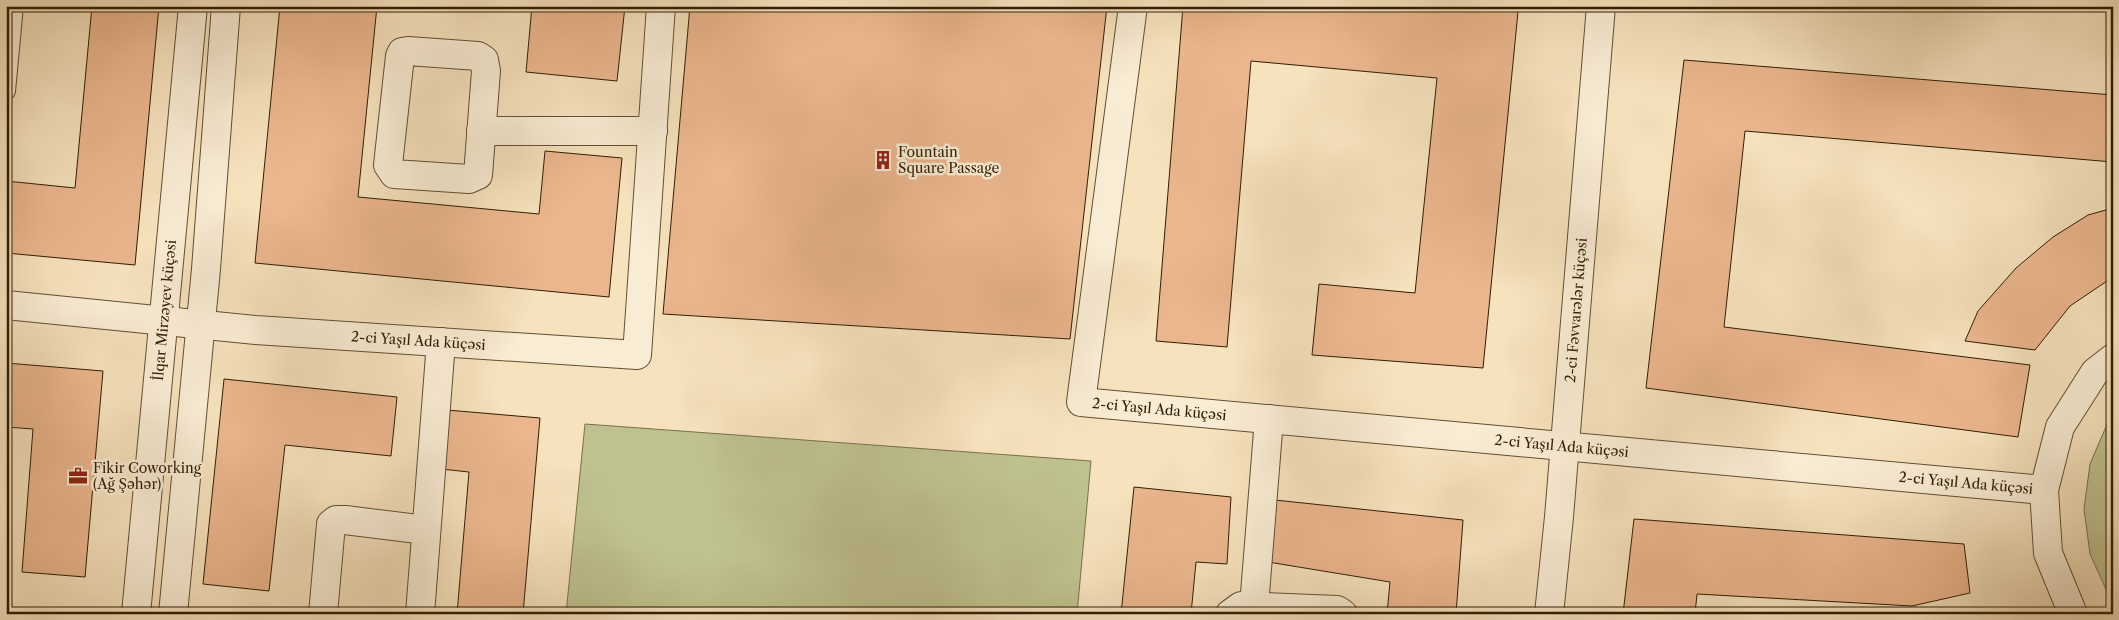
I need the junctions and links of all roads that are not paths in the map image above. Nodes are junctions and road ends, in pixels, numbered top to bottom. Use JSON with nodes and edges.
{"nodes":[{"id":1,"x":14,"y":6,"type":"edge"},
{"id":2,"x":193,"y":6,"type":"edge"},
{"id":3,"x":226,"y":6,"type":"edge"},
{"id":4,"x":661,"y":6,"type":"edge"},
{"id":5,"x":1133,"y":6,"type":"edge"},
{"id":6,"x":1601,"y":6,"type":"edge"},
{"id":7,"x":6,"y":90,"type":"edge"},
{"id":8,"x":481,"y":131,"type":"junction"},
{"id":9,"x":653,"y":131,"type":"junction"},
{"id":10,"x":6,"y":306,"type":"edge"},
{"id":11,"x":163,"y":321,"type":"junction"},
{"id":12,"x":200,"y":324,"type":"junction"},
{"id":13,"x":441,"y":342,"type":"junction"},
{"id":14,"x":2113,"y":358,"type":"edge"},
{"id":15,"x":1269,"y":419,"type":"junction"},
{"id":16,"x":1564,"y":446,"type":"junction"},
{"id":17,"x":2044,"y":490,"type":"junction"},
{"id":18,"x":426,"y":530,"type":"junction"},
{"id":19,"x":1242,"y":610,"type":"edge"},
{"id":20,"x":136,"y":614,"type":"edge"},
{"id":21,"x":173,"y":614,"type":"edge"},
{"id":22,"x":323,"y":614,"type":"edge"},
{"id":23,"x":420,"y":614,"type":"edge"},
{"id":24,"x":1343,"y":614,"type":"edge"},
{"id":25,"x":1549,"y":614,"type":"edge"},
{"id":26,"x":2073,"y":614,"type":"edge"}],
"edges":[{"from":1,"to":7,"type":"lane"},
{"from":2,"to":11,"type":"street","name":"İlqar Mirzəyev küçəsi"},
{"from":3,"to":12,"type":"street"},
{"from":4,"to":9,"type":"street"},
{"from":5,"to":15,"type":"street","name":"2-ci Yaşıl Ada küçəsi"},
{"from":6,"to":16,"type":"street","name":"2-ci Fəvvarələr küçəsi"},
{"from":8,"to":8,"type":"street"},
{"from":8,"to":9,"type":"street"},
{"from":9,"to":13,"type":"street","name":"2-ci Yaşıl Ada küçəsi"},
{"from":10,"to":11,"type":"street"},
{"from":11,"to":12,"type":"street","name":"2-ci Yaşıl Ada küçəsi"},
{"from":11,"to":20,"type":"street","name":"İlqar Mirzəyev küçəsi"},
{"from":12,"to":13,"type":"street","name":"2-ci Yaşıl Ada küçəsi"},
{"from":12,"to":21,"type":"street"},
{"from":13,"to":18,"type":"street"},
{"from":14,"to":17,"type":"street"},
{"from":15,"to":16,"type":"street","name":"2-ci Yaşıl Ada küçəsi"},
{"from":15,"to":19,"type":"street"},
{"from":16,"to":17,"type":"street","name":"2-ci Yaşıl Ada küçəsi"},
{"from":16,"to":25,"type":"street","name":"2-ci Fəvvarələr küçəsi"},
{"from":17,"to":26,"type":"street"},
{"from":18,"to":22,"type":"street"},
{"from":18,"to":23,"type":"street"},
{"from":19,"to":24,"type":"street"}]}
